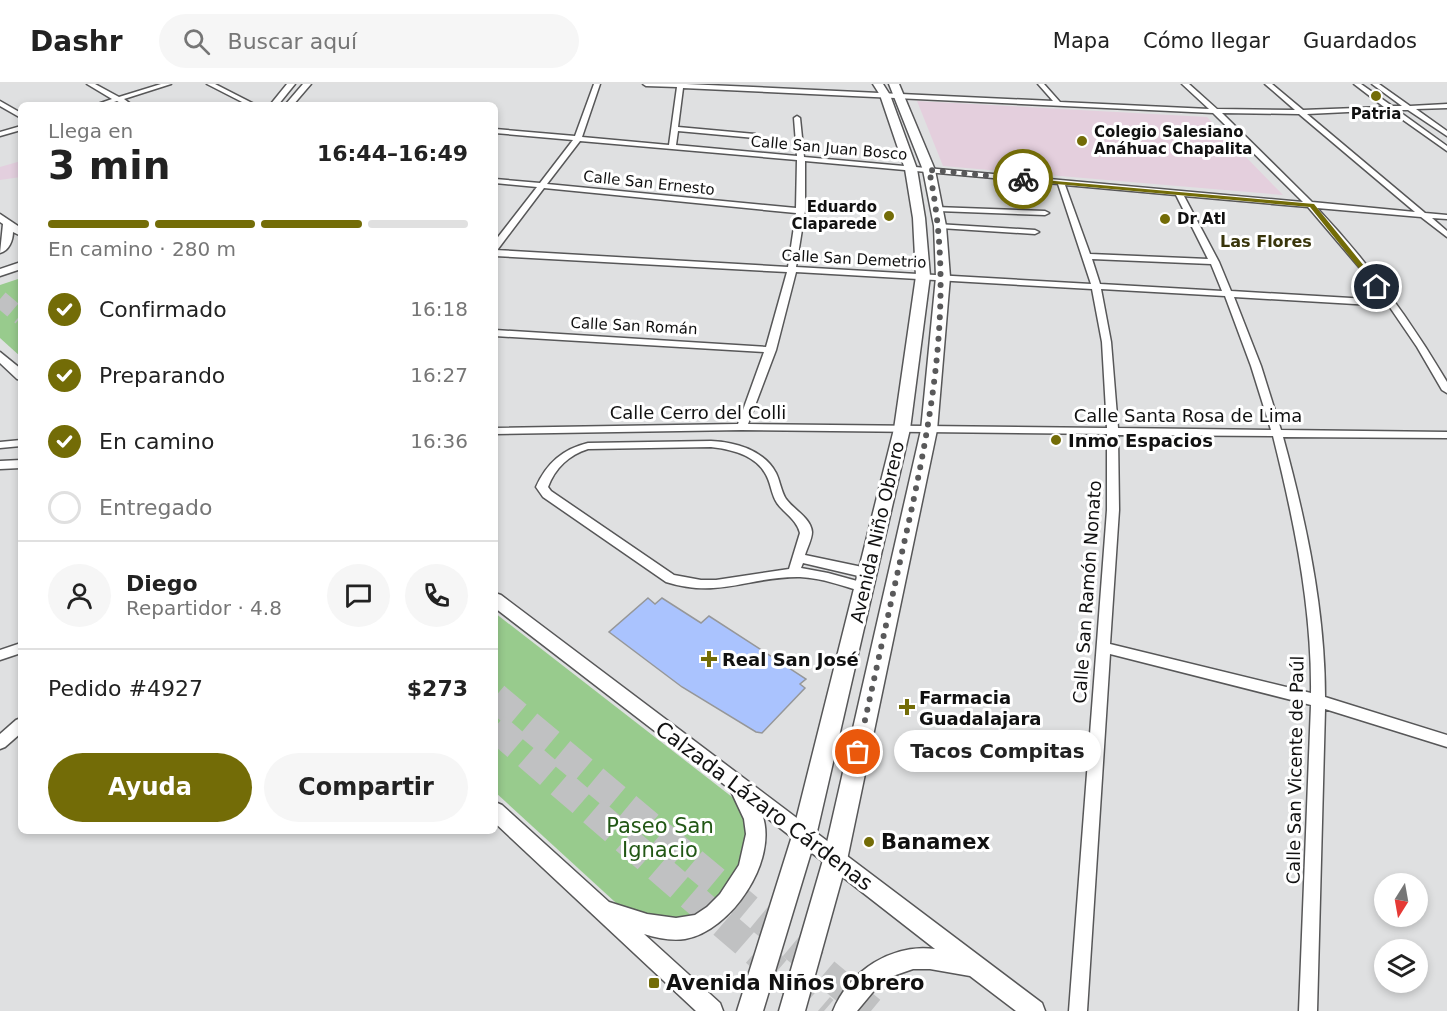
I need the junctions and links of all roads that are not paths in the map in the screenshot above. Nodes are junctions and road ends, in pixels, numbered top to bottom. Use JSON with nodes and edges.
{"nodes":[{"id":1,"x":90,"y":84,"type":"edge"},
{"id":2,"x":168,"y":84,"type":"edge"},
{"id":3,"x":210,"y":84,"type":"edge"},
{"id":4,"x":291,"y":84,"type":"edge"},
{"id":5,"x":309,"y":84,"type":"edge"},
{"id":6,"x":597,"y":84,"type":"edge"},
{"id":7,"x":646,"y":84,"type":"edge"},
{"id":8,"x":1041,"y":84,"type":"edge"},
{"id":9,"x":1185,"y":84,"type":"edge"},
{"id":10,"x":1268,"y":84,"type":"edge"},
{"id":11,"x":1357,"y":84,"type":"edge"},
{"id":12,"x":1376,"y":84,"type":"edge"},
{"id":13,"x":680,"y":86,"type":"junction"},
{"id":14,"x":889,"y":90,"type":"edge"},
{"id":15,"x":118,"y":99,"type":"junction"},
{"id":16,"x":108,"y":102,"type":"edge"},
{"id":17,"x":124,"y":102,"type":"edge"},
{"id":18,"x":247,"y":102,"type":"edge"},
{"id":19,"x":276,"y":102,"type":"edge"},
{"id":20,"x":292,"y":102,"type":"edge"},
{"id":21,"x":0,"y":103,"type":"edge"},
{"id":22,"x":1058,"y":103,"type":"junction"},
{"id":23,"x":1447,"y":106,"type":"edge"},
{"id":24,"x":1410,"y":107,"type":"junction"},
{"id":25,"x":1392,"y":108,"type":"junction"},
{"id":26,"x":1216,"y":111,"type":"junction"},
{"id":27,"x":1303,"y":112,"type":"junction"},
{"id":28,"x":18,"y":114,"type":"edge"},
{"id":29,"x":797,"y":118,"type":"dead end"},
{"id":30,"x":18,"y":129,"type":"edge"},
{"id":31,"x":674,"y":129,"type":"junction"},
{"id":32,"x":498,"y":131,"type":"edge"},
{"id":33,"x":0,"y":134,"type":"edge"},
{"id":34,"x":1447,"y":134,"type":"edge"},
{"id":35,"x":755,"y":136,"type":"dead end"},
{"id":36,"x":578,"y":139,"type":"junction"},
{"id":37,"x":672,"y":147,"type":"junction"},
{"id":38,"x":1447,"y":149,"type":"edge"},
{"id":39,"x":803,"y":159,"type":"junction"},
{"id":40,"x":911,"y":169,"type":"junction"},
{"id":41,"x":929,"y":170,"type":"junction"},
{"id":42,"x":498,"y":182,"type":"edge"},
{"id":43,"x":1061,"y":183,"type":"junction"},
{"id":44,"x":542,"y":186,"type":"junction"},
{"id":45,"x":1179,"y":193,"type":"junction"},
{"id":46,"x":1311,"y":205,"type":"junction"},
{"id":47,"x":938,"y":209,"type":"junction"},
{"id":48,"x":801,"y":211,"type":"junction"},
{"id":49,"x":1044,"y":213,"type":"dead end"},
{"id":50,"x":1426,"y":215,"type":"junction"},
{"id":51,"x":1447,"y":217,"type":"edge"},
{"id":52,"x":4,"y":221,"type":"edge"},
{"id":53,"x":940,"y":226,"type":"junction"},
{"id":54,"x":18,"y":231,"type":"edge"},
{"id":55,"x":1035,"y":232,"type":"dead end"},
{"id":56,"x":1447,"y":235,"type":"edge"},
{"id":57,"x":498,"y":244,"type":"edge"},
{"id":58,"x":0,"y":250,"type":"edge"},
{"id":59,"x":498,"y":253,"type":"edge"},
{"id":60,"x":18,"y":256,"type":"edge"},
{"id":61,"x":1086,"y":256,"type":"junction"},
{"id":62,"x":1215,"y":262,"type":"junction"},
{"id":63,"x":0,"y":263,"type":"edge"},
{"id":64,"x":18,"y":266,"type":"edge"},
{"id":65,"x":794,"y":269,"type":"junction"},
{"id":66,"x":0,"y":273,"type":"edge"},
{"id":67,"x":923,"y":276,"type":"junction"},
{"id":68,"x":18,"y":277,"type":"edge"},
{"id":69,"x":943,"y":277,"type":"junction"},
{"id":70,"x":0,"y":283,"type":"edge"},
{"id":71,"x":1096,"y":286,"type":"junction"},
{"id":72,"x":1230,"y":294,"type":"junction"},
{"id":73,"x":1391,"y":303,"type":"junction"},
{"id":74,"x":498,"y":333,"type":"edge"},
{"id":75,"x":771,"y":350,"type":"junction"},
{"id":76,"x":0,"y":356,"type":"edge"},
{"id":77,"x":18,"y":373,"type":"edge"},
{"id":78,"x":1447,"y":390,"type":"edge"},
{"id":79,"x":742,"y":427,"type":"junction"},
{"id":80,"x":902,"y":429,"type":"junction"},
{"id":81,"x":929,"y":430,"type":"junction"},
{"id":82,"x":498,"y":431,"type":"edge"},
{"id":83,"x":1114,"y":431,"type":"junction"},
{"id":84,"x":1275,"y":432,"type":"junction"},
{"id":85,"x":1447,"y":435,"type":"edge"},
{"id":86,"x":18,"y":443,"type":"edge"},
{"id":87,"x":0,"y":445,"type":"edge"},
{"id":88,"x":18,"y":464,"type":"edge"},
{"id":89,"x":0,"y":465,"type":"edge"},
{"id":90,"x":800,"y":558,"type":"junction"},
{"id":91,"x":794,"y":572,"type":"junction"},
{"id":92,"x":866,"y":580,"type":"junction"},
{"id":93,"x":498,"y":601,"type":"edge"},
{"id":94,"x":1102,"y":647,"type":"junction"},
{"id":95,"x":18,"y":649,"type":"edge"},
{"id":96,"x":0,"y":655,"type":"edge"},
{"id":97,"x":1317,"y":701,"type":"junction"},
{"id":98,"x":18,"y":727,"type":"edge"},
{"id":99,"x":1447,"y":741,"type":"edge"},
{"id":100,"x":0,"y":743,"type":"edge"},
{"id":101,"x":736,"y":784,"type":"junction"},
{"id":102,"x":498,"y":814,"type":"edge"},
{"id":103,"x":804,"y":836,"type":"junction"},
{"id":104,"x":835,"y":860,"type":"junction"},
{"id":105,"x":603,"y":910,"type":"junction"},
{"id":106,"x":977,"y":969,"type":"junction"},
{"id":107,"x":712,"y":1011,"type":"edge"},
{"id":108,"x":750,"y":1011,"type":"edge"},
{"id":109,"x":792,"y":1011,"type":"edge"},
{"id":110,"x":844,"y":1011,"type":"edge"},
{"id":111,"x":1034,"y":1011,"type":"edge"},
{"id":112,"x":1078,"y":1011,"type":"edge"},
{"id":113,"x":1308,"y":1011,"type":"edge"}],
"edges":[{"from":1,"to":15,"type":"street"},
{"from":2,"to":15,"type":"street"},
{"from":3,"to":18,"type":"street"},
{"from":4,"to":19,"type":"street"},
{"from":5,"to":20,"type":"street"},
{"from":6,"to":36,"type":"street"},
{"from":7,"to":13,"type":"street"},
{"from":8,"to":22,"type":"street"},
{"from":9,"to":26,"type":"street"},
{"from":10,"to":27,"type":"street"},
{"from":11,"to":25,"type":"street"},
{"from":12,"to":24,"type":"street"},
{"from":13,"to":14,"type":"street"},
{"from":13,"to":31,"type":"street"},
{"from":14,"to":22,"type":"street"},
{"from":14,"to":40,"type":"main road","name":"Avenida Niño Obrero"},
{"from":14,"to":41,"type":"main road","name":"Avenida Niño Obrero"},
{"from":15,"to":16,"type":"street"},
{"from":15,"to":17,"type":"street"},
{"from":21,"to":28,"type":"street"},
{"from":22,"to":26,"type":"street"},
{"from":23,"to":24,"type":"street"},
{"from":24,"to":25,"type":"street"},
{"from":24,"to":34,"type":"street"},
{"from":25,"to":27,"type":"street"},
{"from":25,"to":38,"type":"street"},
{"from":26,"to":27,"type":"street"},
{"from":26,"to":46,"type":"street"},
{"from":27,"to":50,"type":"street"},
{"from":29,"to":39,"type":"street"},
{"from":30,"to":33,"type":"street"},
{"from":31,"to":35,"type":"street"},
{"from":31,"to":37,"type":"street"},
{"from":32,"to":36,"type":"street","name":"Calle San Juan Bosco"},
{"from":36,"to":37,"type":"street","name":"Calle San Juan Bosco"},
{"from":36,"to":44,"type":"street"},
{"from":37,"to":39,"type":"street","name":"Calle San Juan Bosco"},
{"from":39,"to":40,"type":"street","name":"Calle San Juan Bosco"},
{"from":39,"to":48,"type":"street"},
{"from":40,"to":41,"type":"street","name":"Calle San Juan Bosco"},
{"from":40,"to":67,"type":"main road","name":"Avenida Niño Obrero"},
{"from":41,"to":43,"type":"street","name":"Calle San Juan Bosco"},
{"from":41,"to":47,"type":"main road","name":"Avenida Niño Obrero"},
{"from":42,"to":44,"type":"street","name":"Calle San Ernesto"},
{"from":43,"to":45,"type":"street","name":"Calle San Juan Bosco"},
{"from":43,"to":61,"type":"street","name":"Calle San Ramón Nonato"},
{"from":44,"to":48,"type":"street","name":"Calle San Ernesto"},
{"from":44,"to":57,"type":"street"},
{"from":45,"to":46,"type":"street","name":"Calle San Juan Bosco"},
{"from":45,"to":62,"type":"street","name":"Calle San Vicente de Paúl"},
{"from":46,"to":50,"type":"street","name":"Calle San Juan Bosco"},
{"from":46,"to":73,"type":"street"},
{"from":47,"to":49,"type":"street"},
{"from":47,"to":53,"type":"main road","name":"Avenida Niño Obrero"},
{"from":48,"to":65,"type":"street"},
{"from":50,"to":51,"type":"street","name":"Calle San Juan Bosco"},
{"from":50,"to":56,"type":"street"},
{"from":52,"to":54,"type":"street"},
{"from":52,"to":58,"type":"street"},
{"from":53,"to":55,"type":"street"},
{"from":53,"to":69,"type":"main road","name":"Avenida Niño Obrero"},
{"from":59,"to":65,"type":"street","name":"Calle San Demetrio"},
{"from":60,"to":63,"type":"street"},
{"from":61,"to":62,"type":"street"},
{"from":61,"to":71,"type":"street","name":"Calle San Ramón Nonato"},
{"from":62,"to":72,"type":"street","name":"Calle San Vicente de Paúl"},
{"from":64,"to":66,"type":"street"},
{"from":65,"to":67,"type":"street","name":"Calle San Demetrio"},
{"from":65,"to":75,"type":"street"},
{"from":67,"to":69,"type":"street","name":"Calle San Demetrio"},
{"from":67,"to":80,"type":"main road","name":"Avenida Niño Obrero"},
{"from":68,"to":70,"type":"street"},
{"from":69,"to":71,"type":"street","name":"Calle San Demetrio"},
{"from":69,"to":81,"type":"main road","name":"Avenida Niño Obrero"},
{"from":71,"to":72,"type":"street","name":"Calle San Demetrio"},
{"from":71,"to":83,"type":"street","name":"Calle San Ramón Nonato"},
{"from":72,"to":73,"type":"street","name":"Calle San Demetrio"},
{"from":72,"to":84,"type":"street","name":"Calle San Vicente de Paúl"},
{"from":73,"to":78,"type":"street"},
{"from":74,"to":75,"type":"street","name":"Calle San Román"},
{"from":75,"to":79,"type":"street"},
{"from":76,"to":77,"type":"street"},
{"from":79,"to":80,"type":"street","name":"Calle Cerro del Colli"},
{"from":79,"to":82,"type":"street","name":"Calle Cerro del Colli"},
{"from":80,"to":81,"type":"street","name":"Calle Cerro del Colli"},
{"from":80,"to":92,"type":"main road","name":"Avenida Niño Obrero"},
{"from":81,"to":83,"type":"street","name":"Calle Santa Rosa de Lima"},
{"from":81,"to":104,"type":"main road","name":"Avenida Niño Obrero"},
{"from":83,"to":84,"type":"street","name":"Calle Santa Rosa de Lima"},
{"from":83,"to":94,"type":"street","name":"Calle San Ramón Nonato"},
{"from":84,"to":85,"type":"street","name":"Calle Santa Rosa de Lima"},
{"from":84,"to":97,"type":"street","name":"Calle San Vicente de Paúl"},
{"from":86,"to":87,"type":"street"},
{"from":88,"to":89,"type":"street"},
{"from":90,"to":91,"type":"street"},
{"from":90,"to":91,"type":"street"},
{"from":90,"to":92,"type":"street"},
{"from":91,"to":92,"type":"street"},
{"from":92,"to":103,"type":"main road","name":"Avenida Niño Obrero"},
{"from":93,"to":101,"type":"street","name":"Calzada Lázaro Cárdenas"},
{"from":94,"to":97,"type":"street"},
{"from":94,"to":112,"type":"street","name":"Calle San Ramón Nonato"},
{"from":95,"to":96,"type":"street"},
{"from":97,"to":99,"type":"street"},
{"from":97,"to":113,"type":"street","name":"Calle San Vicente de Paúl"},
{"from":98,"to":100,"type":"street"},
{"from":101,"to":103,"type":"street","name":"Calzada Lázaro Cárdenas"},
{"from":101,"to":105,"type":"street"},
{"from":102,"to":105,"type":"street"},
{"from":103,"to":104,"type":"street","name":"Calzada Lázaro Cárdenas"},
{"from":103,"to":108,"type":"main road","name":"Avenida Niño Obrero"},
{"from":104,"to":106,"type":"street","name":"Calzada Lázaro Cárdenas"},
{"from":104,"to":109,"type":"main road","name":"Avenida Niño Obrero"},
{"from":105,"to":107,"type":"street"},
{"from":106,"to":110,"type":"street"},
{"from":106,"to":111,"type":"street","name":"Calzada Lázaro Cárdenas"}]}
